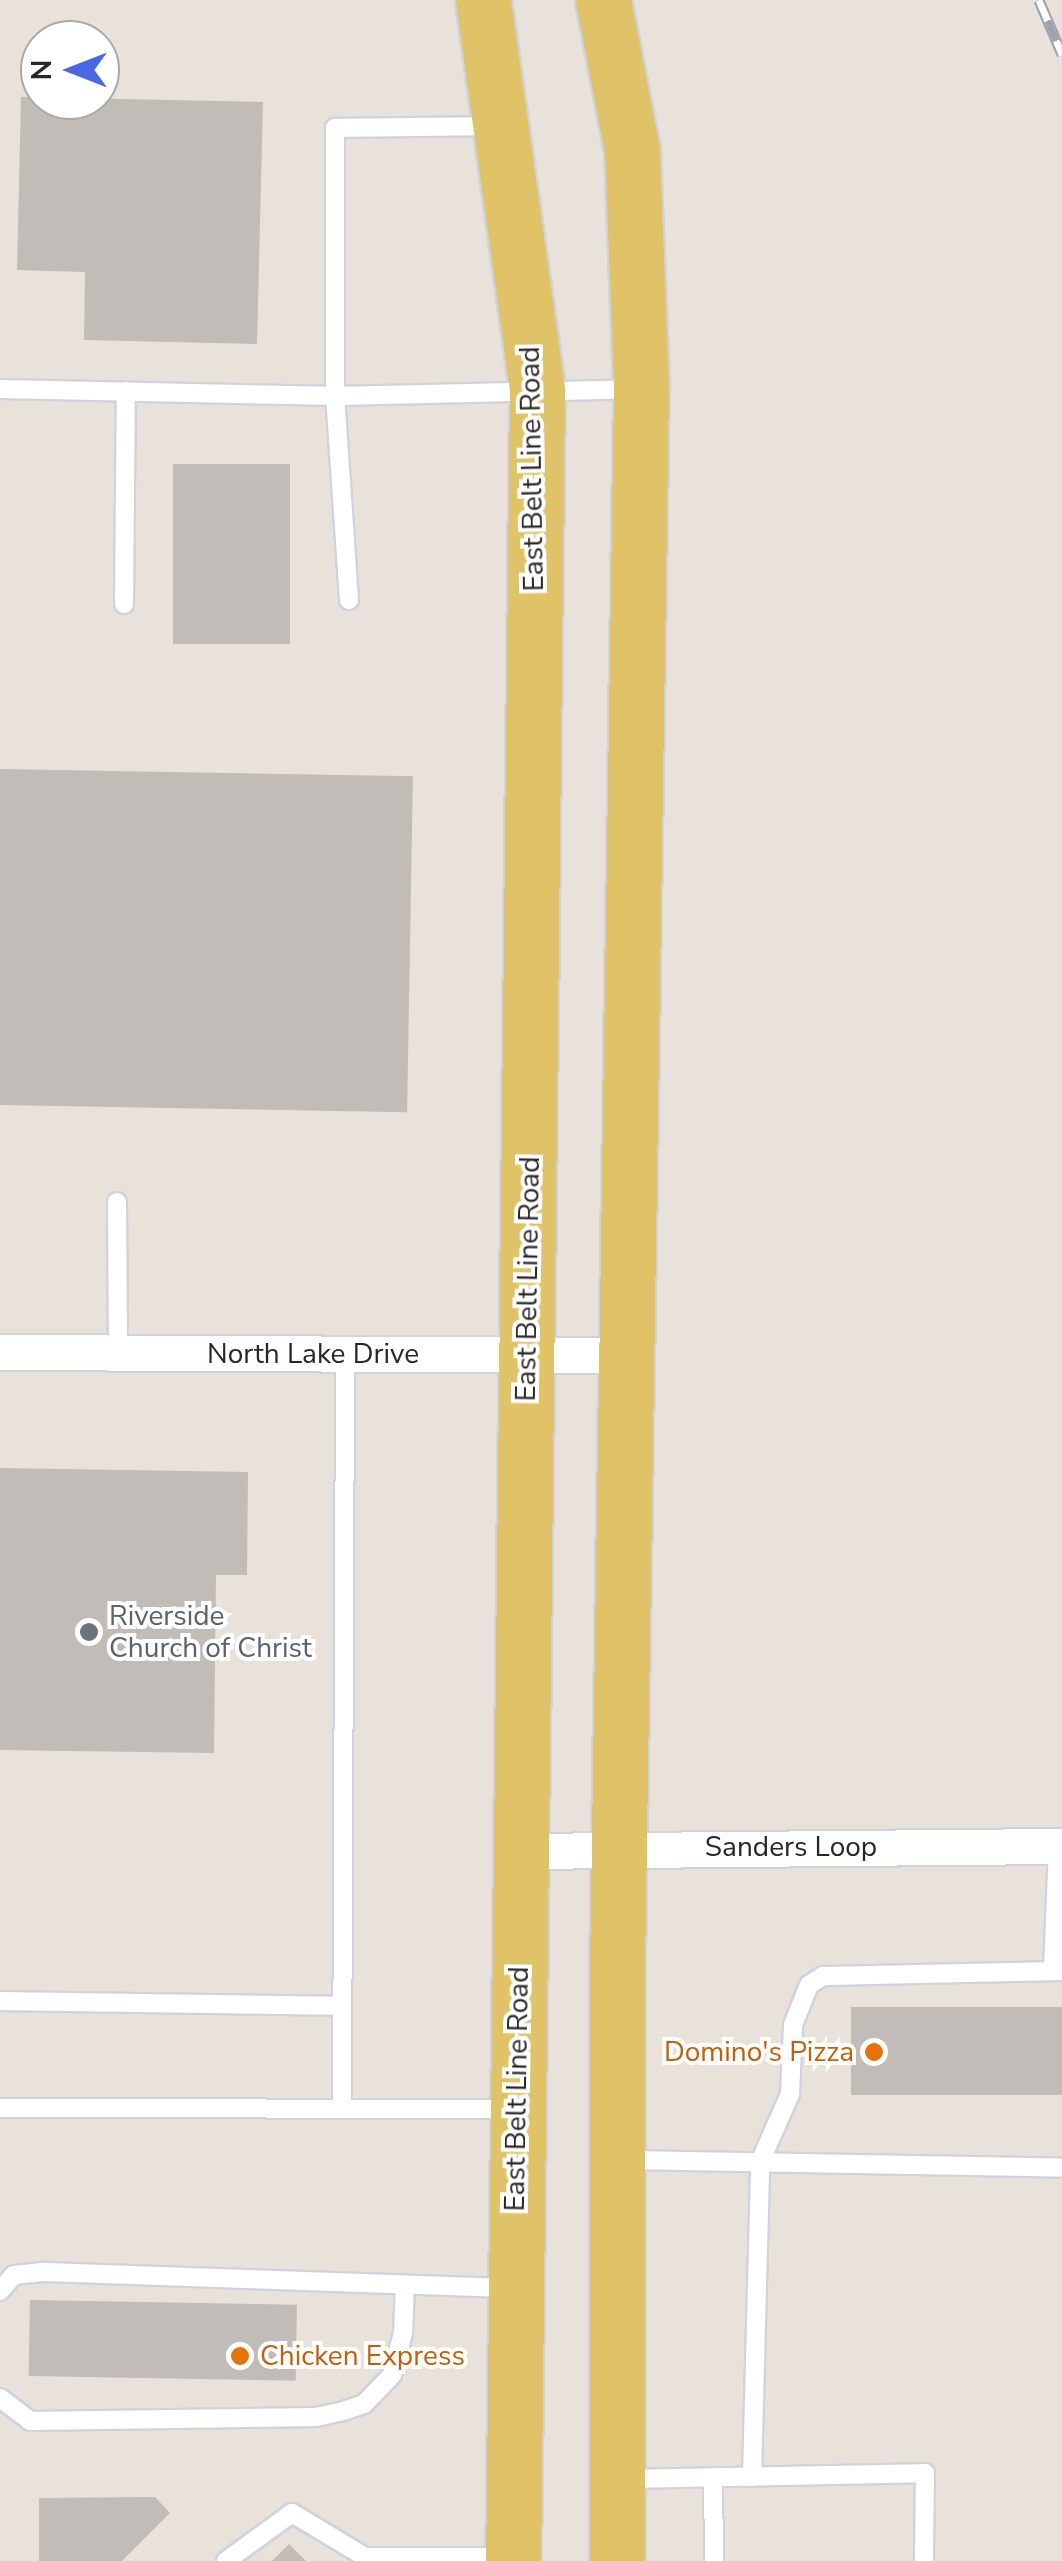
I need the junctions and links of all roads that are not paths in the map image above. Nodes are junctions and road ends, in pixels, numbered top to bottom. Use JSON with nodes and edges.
{"nodes":[{"id":1,"x":483,"y":0,"type":"edge"},
{"id":2,"x":603,"y":0,"type":"edge"},
{"id":3,"x":504,"y":126,"type":"junction"},
{"id":4,"x":0,"y":389,"type":"edge"},
{"id":5,"x":537,"y":389,"type":"junction"},
{"id":6,"x":641,"y":389,"type":"junction"},
{"id":7,"x":126,"y":392,"type":"junction"},
{"id":8,"x":335,"y":396,"type":"junction"},
{"id":9,"x":350,"y":600,"type":"dead end"},
{"id":10,"x":124,"y":604,"type":"dead end"},
{"id":11,"x":117,"y":1202,"type":"dead end"},
{"id":12,"x":0,"y":1352,"type":"edge"},
{"id":13,"x":118,"y":1353,"type":"junction"},
{"id":14,"x":345,"y":1354,"type":"junction"},
{"id":15,"x":527,"y":1355,"type":"junction"},
{"id":16,"x":626,"y":1355,"type":"junction"},
{"id":17,"x":1060,"y":1846,"type":"edge"},
{"id":18,"x":619,"y":1848,"type":"junction"},
{"id":19,"x":519,"y":1851,"type":"junction"},
{"id":20,"x":1058,"y":1971,"type":"edge"},
{"id":21,"x":0,"y":2001,"type":"edge"},
{"id":22,"x":342,"y":2006,"type":"junction"},
{"id":23,"x":0,"y":2108,"type":"edge"},
{"id":24,"x":342,"y":2109,"type":"junction"},
{"id":25,"x":517,"y":2109,"type":"junction"},
{"id":26,"x":618,"y":2160,"type":"junction"},
{"id":27,"x":760,"y":2162,"type":"junction"},
{"id":28,"x":1062,"y":2168,"type":"edge"},
{"id":29,"x":405,"y":2285,"type":"junction"},
{"id":30,"x":516,"y":2288,"type":"junction"},
{"id":31,"x":0,"y":2291,"type":"edge"},
{"id":32,"x":0,"y":2398,"type":"edge"},
{"id":33,"x":713,"y":2477,"type":"junction"},
{"id":34,"x":752,"y":2477,"type":"junction"},
{"id":35,"x":618,"y":2480,"type":"junction"},
{"id":36,"x":364,"y":2559,"type":"edge"},
{"id":37,"x":513,"y":2559,"type":"edge"},
{"id":38,"x":226,"y":2561,"type":"edge"},
{"id":39,"x":617,"y":2561,"type":"edge"},
{"id":40,"x":714,"y":2561,"type":"edge"},
{"id":41,"x":924,"y":2561,"type":"edge"}],
"edges":[{"from":1,"to":3,"type":"main road","name":"East Belt Line Road"},
{"from":2,"to":6,"type":"main road"},
{"from":3,"to":5,"type":"main road","name":"East Belt Line Road"},
{"from":3,"to":8,"type":"lane"},
{"from":4,"to":7,"type":"lane"},
{"from":5,"to":6,"type":"lane"},
{"from":5,"to":8,"type":"lane"},
{"from":5,"to":15,"type":"main road","name":"East Belt Line Road"},
{"from":6,"to":16,"type":"main road"},
{"from":7,"to":8,"type":"lane"},
{"from":7,"to":10,"type":"lane"},
{"from":8,"to":9,"type":"lane"},
{"from":11,"to":13,"type":"lane"},
{"from":12,"to":13,"type":"street","name":"North Lake Drive"},
{"from":13,"to":14,"type":"street","name":"North Lake Drive"},
{"from":14,"to":15,"type":"street","name":"North Lake Drive"},
{"from":14,"to":22,"type":"lane"},
{"from":15,"to":16,"type":"street","name":"North Lake Drive"},
{"from":15,"to":19,"type":"main road","name":"East Belt Line Road"},
{"from":16,"to":18,"type":"main road"},
{"from":17,"to":18,"type":"street","name":"Sanders Loop"},
{"from":17,"to":20,"type":"lane"},
{"from":18,"to":19,"type":"street","name":"Sanders Loop"},
{"from":18,"to":26,"type":"main road"},
{"from":19,"to":25,"type":"main road","name":"East Belt Line Road"},
{"from":20,"to":27,"type":"lane"},
{"from":21,"to":22,"type":"lane"},
{"from":22,"to":24,"type":"lane"},
{"from":23,"to":24,"type":"lane"},
{"from":24,"to":25,"type":"lane"},
{"from":25,"to":30,"type":"main road","name":"East Belt Line Road"},
{"from":26,"to":27,"type":"lane"},
{"from":26,"to":35,"type":"main road"},
{"from":27,"to":28,"type":"lane"},
{"from":27,"to":34,"type":"lane"},
{"from":29,"to":30,"type":"lane"},
{"from":29,"to":31,"type":"lane"},
{"from":29,"to":32,"type":"lane"},
{"from":30,"to":37,"type":"main road","name":"East Belt Line Road"},
{"from":33,"to":34,"type":"lane"},
{"from":33,"to":35,"type":"lane"},
{"from":33,"to":40,"type":"lane"},
{"from":34,"to":41,"type":"lane"},
{"from":35,"to":39,"type":"main road"},
{"from":36,"to":37,"type":"lane"},
{"from":36,"to":38,"type":"lane"}]}
